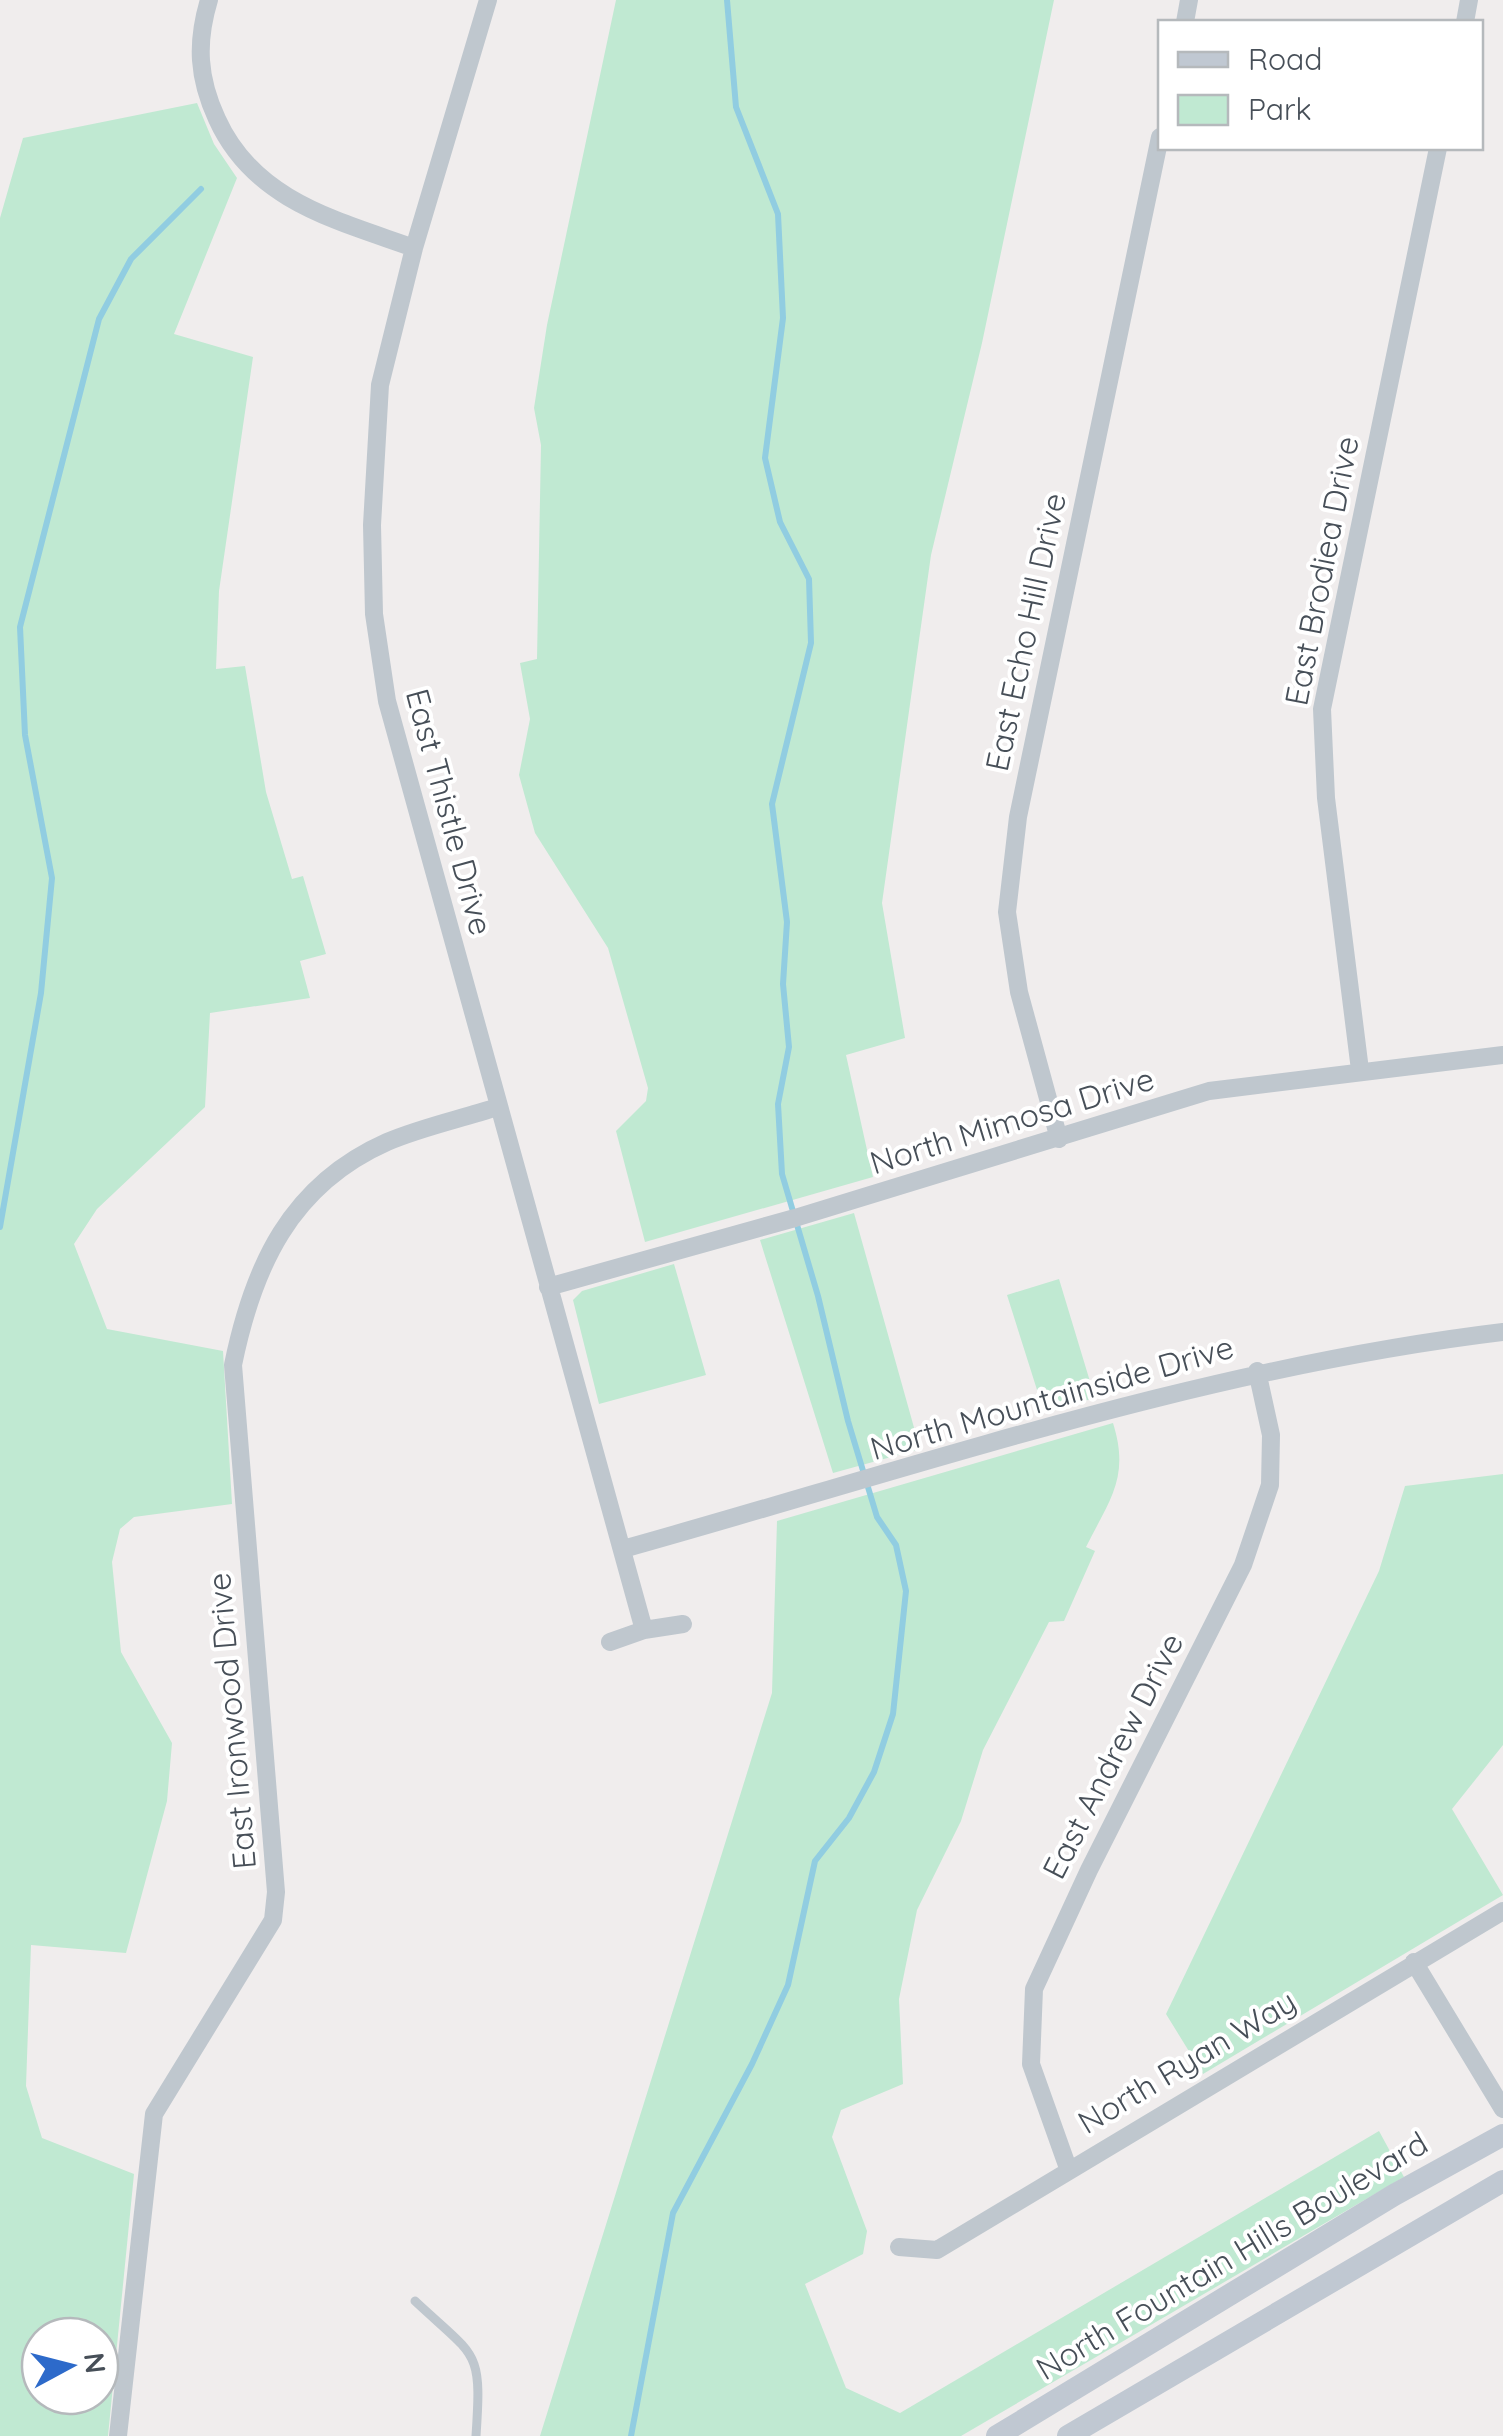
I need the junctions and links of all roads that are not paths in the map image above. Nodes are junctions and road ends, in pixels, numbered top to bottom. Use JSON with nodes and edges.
{"nodes":[{"id":1,"x":208,"y":0,"type":"edge"},
{"id":2,"x":488,"y":0,"type":"edge"},
{"id":3,"x":1158,"y":147,"type":"edge"},
{"id":4,"x":1438,"y":150,"type":"edge"},
{"id":5,"x":414,"y":248,"type":"junction"},
{"id":6,"x":1503,"y":1055,"type":"edge"},
{"id":7,"x":1360,"y":1070,"type":"junction"},
{"id":8,"x":497,"y":1107,"type":"junction"},
{"id":9,"x":1058,"y":1139,"type":"junction"},
{"id":10,"x":548,"y":1286,"type":"junction"},
{"id":11,"x":1503,"y":1332,"type":"edge"},
{"id":12,"x":1258,"y":1371,"type":"junction"},
{"id":13,"x":623,"y":1549,"type":"junction"},
{"id":14,"x":683,"y":1624,"type":"dead end"},
{"id":15,"x":644,"y":1630,"type":"junction"},
{"id":16,"x":610,"y":1642,"type":"dead end"},
{"id":17,"x":1503,"y":1911,"type":"edge"},
{"id":18,"x":1414,"y":1962,"type":"junction"},
{"id":19,"x":1503,"y":2109,"type":"edge"},
{"id":20,"x":1503,"y":2135,"type":"edge"},
{"id":21,"x":1068,"y":2168,"type":"junction"},
{"id":22,"x":1503,"y":2181,"type":"edge"},
{"id":23,"x":899,"y":2247,"type":"dead end"},
{"id":24,"x":415,"y":2301,"type":"dead end"},
{"id":25,"x":1030,"y":2427,"type":"edge"},
{"id":26,"x":118,"y":2436,"type":"edge"},
{"id":27,"x":476,"y":2436,"type":"edge"},
{"id":28,"x":997,"y":2436,"type":"edge"},
{"id":29,"x":1068,"y":2436,"type":"edge"}],
"edges":[{"from":1,"to":5,"type":"street"},
{"from":2,"to":5,"type":"street","name":"East Thistle Drive"},
{"from":3,"to":9,"type":"street","name":"East Echo Hill Drive"},
{"from":4,"to":7,"type":"street","name":"East Brodiea Drive"},
{"from":5,"to":8,"type":"street","name":"East Thistle Drive"},
{"from":6,"to":7,"type":"street","name":"North Mimosa Drive"},
{"from":7,"to":9,"type":"street","name":"North Mimosa Drive"},
{"from":8,"to":10,"type":"street","name":"East Thistle Drive"},
{"from":8,"to":26,"type":"street","name":"East Ironwood Drive"},
{"from":9,"to":10,"type":"street","name":"North Mimosa Drive"},
{"from":10,"to":13,"type":"street","name":"East Thistle Drive"},
{"from":11,"to":12,"type":"street","name":"North Mountainside Drive"},
{"from":12,"to":13,"type":"street","name":"North Mountainside Drive"},
{"from":12,"to":21,"type":"street","name":"East Andrew Drive"},
{"from":13,"to":15,"type":"street","name":"East Thistle Drive"},
{"from":14,"to":15,"type":"street"},
{"from":15,"to":16,"type":"street"},
{"from":17,"to":18,"type":"street","name":"North Ryan Way"},
{"from":18,"to":19,"type":"street"},
{"from":18,"to":21,"type":"street","name":"North Ryan Way"},
{"from":20,"to":25,"type":"main road","name":"North Fountain Hills Boulevard"},
{"from":21,"to":23,"type":"street","name":"North Ryan Way"},
{"from":22,"to":29,"type":"main road"},
{"from":24,"to":27,"type":"lane"},
{"from":25,"to":28,"type":"main road","name":"North Fountain Hills Boulevard"}]}
